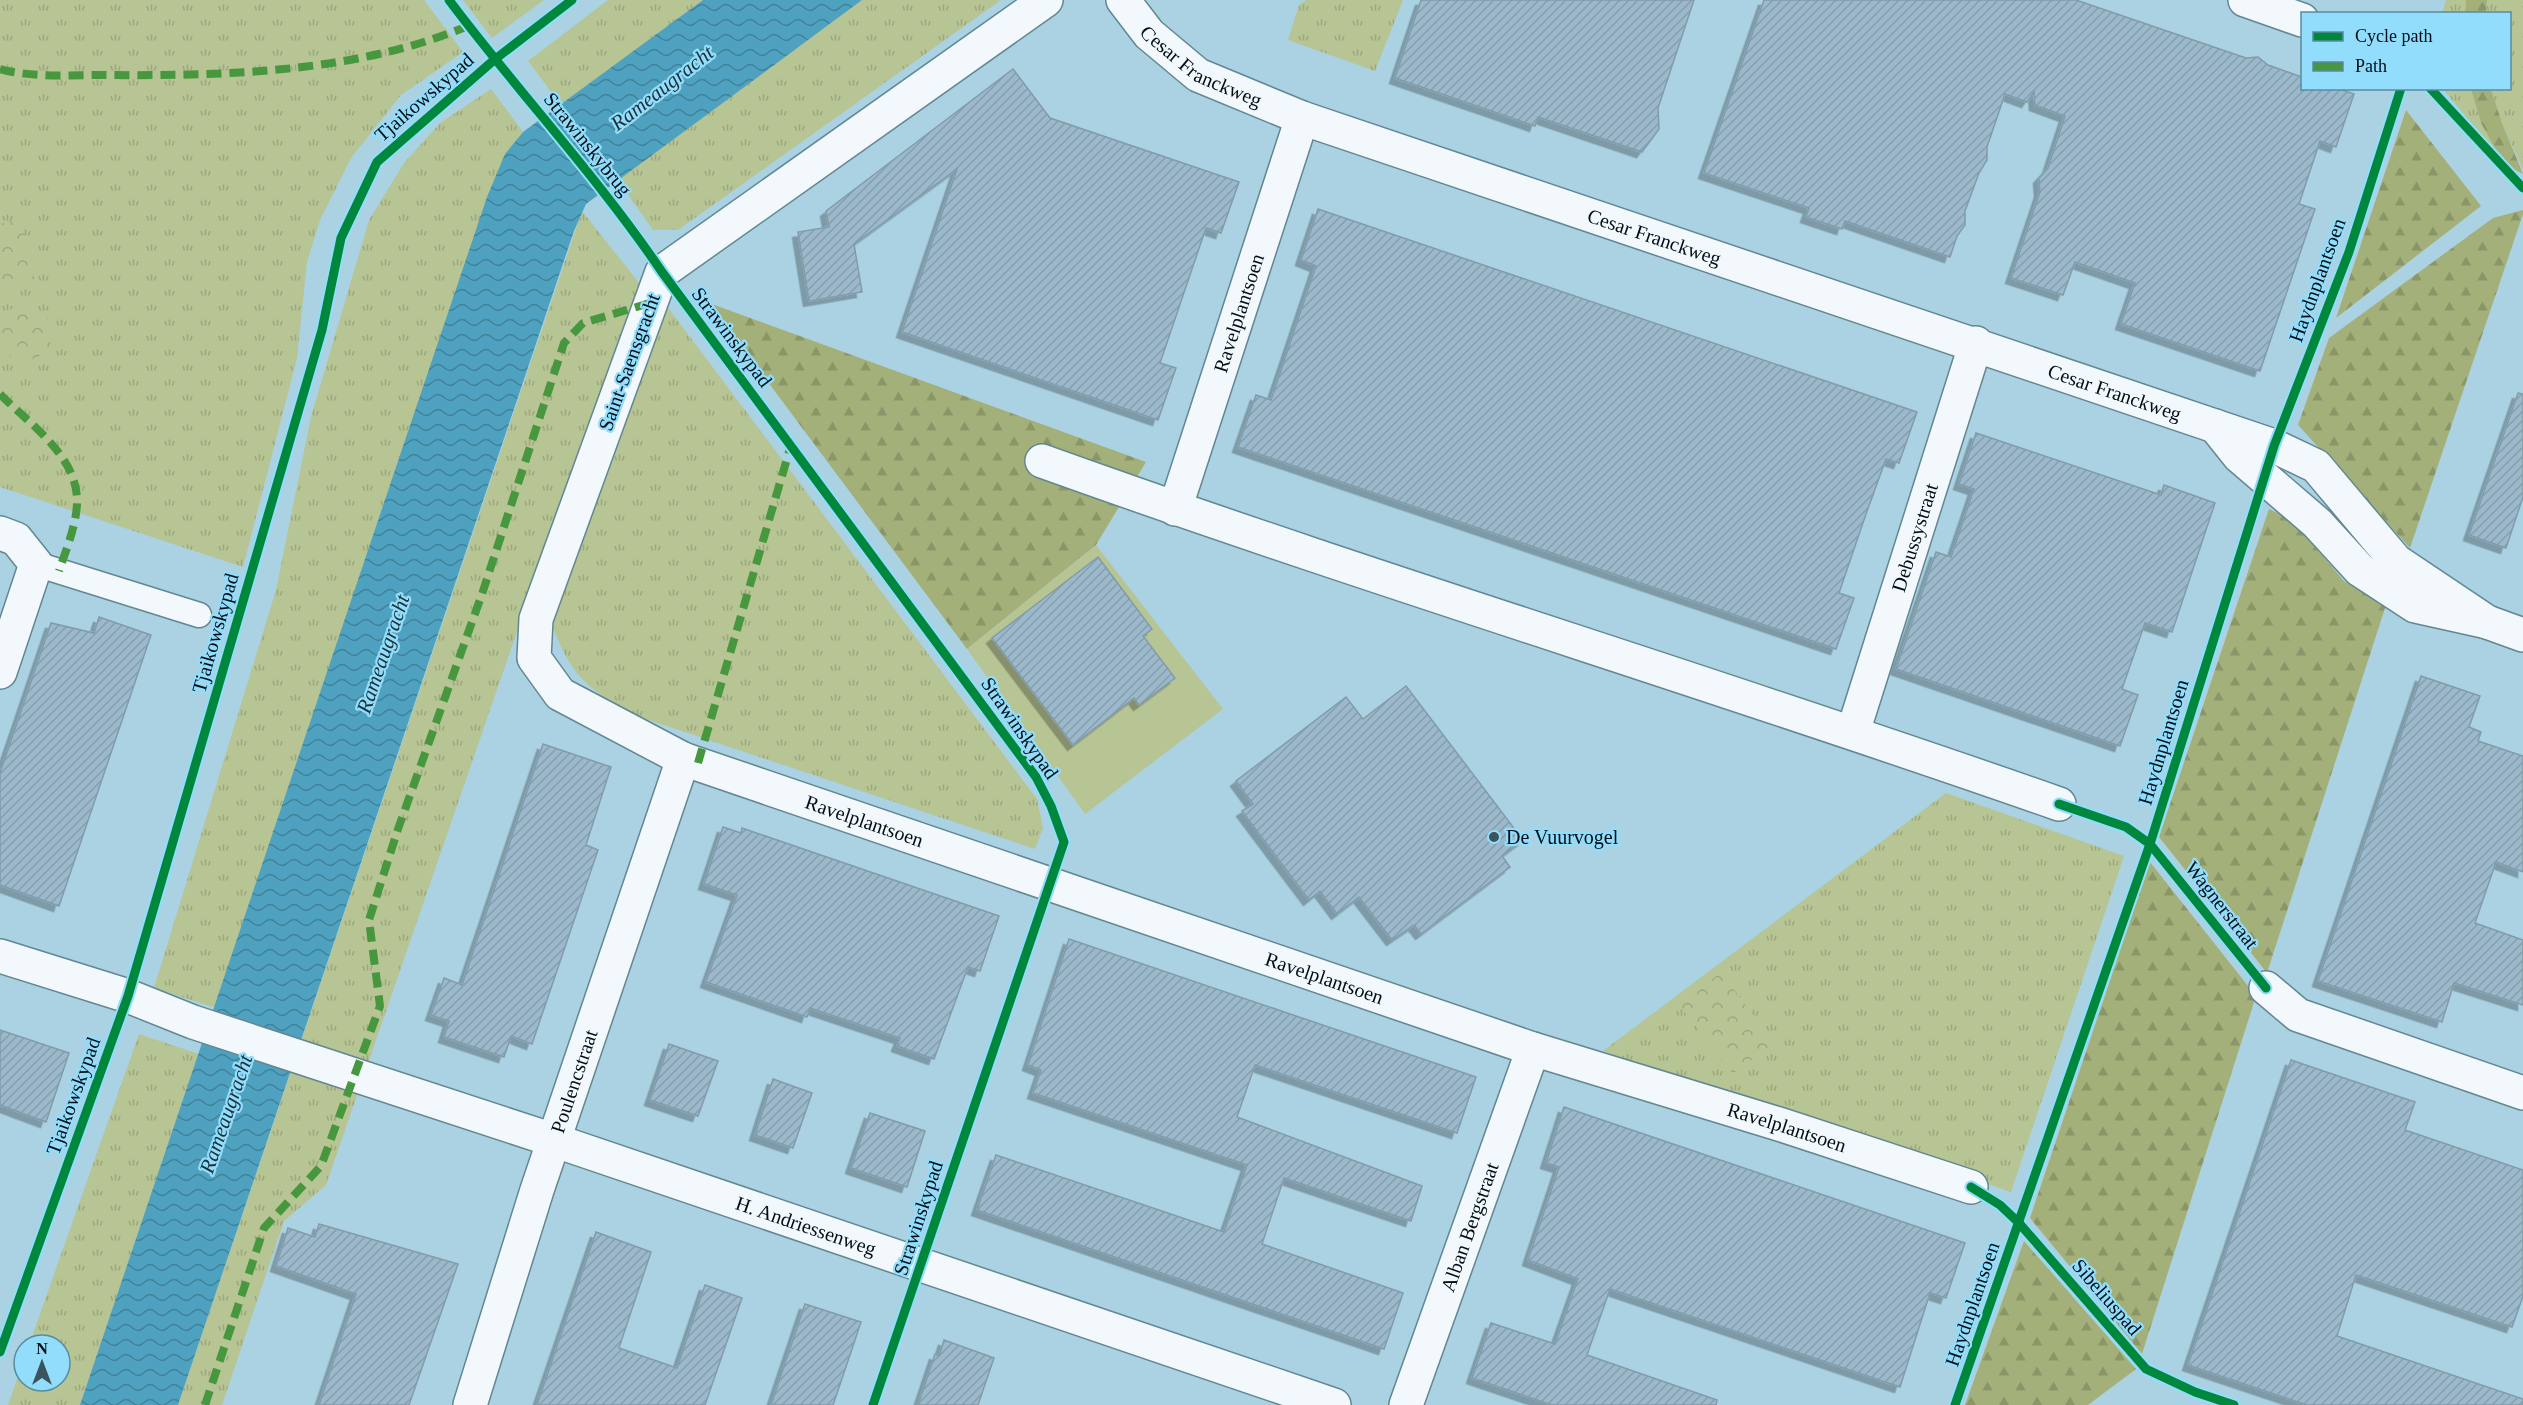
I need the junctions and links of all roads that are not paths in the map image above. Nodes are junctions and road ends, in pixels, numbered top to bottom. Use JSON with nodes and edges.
{"nodes":[{"id":1,"x":1046,"y":0,"type":"edge"},
{"id":2,"x":1123,"y":0,"type":"edge"},
{"id":3,"x":2245,"y":0,"type":"edge"},
{"id":4,"x":2301,"y":20,"type":"edge"},
{"id":5,"x":1302,"y":118,"type":"junction"},
{"id":6,"x":1976,"y":344,"type":"junction"},
{"id":7,"x":1042,"y":461,"type":"dead end"},
{"id":8,"x":1175,"y":509,"type":"junction"},
{"id":9,"x":0,"y":533,"type":"edge"},
{"id":10,"x":36,"y":564,"type":"junction"},
{"id":11,"x":199,"y":615,"type":"dead end"},
{"id":12,"x":2523,"y":635,"type":"edge"},
{"id":13,"x":0,"y":672,"type":"edge"},
{"id":14,"x":1853,"y":732,"type":"junction"},
{"id":15,"x":683,"y":759,"type":"junction"},
{"id":16,"x":2059,"y":804,"type":"dead end"},
{"id":17,"x":0,"y":956,"type":"edge"},
{"id":18,"x":2266,"y":987,"type":"dead end"},
{"id":19,"x":1533,"y":1049,"type":"junction"},
{"id":20,"x":2523,"y":1093,"type":"edge"},
{"id":21,"x":554,"y":1140,"type":"junction"},
{"id":22,"x":1971,"y":1187,"type":"dead end"},
{"id":23,"x":470,"y":1405,"type":"edge"},
{"id":24,"x":1334,"y":1405,"type":"edge"},
{"id":25,"x":1406,"y":1405,"type":"edge"}],
"edges":[{"from":1,"to":15,"type":"street","name":"Saint-Saensgracht"},
{"from":2,"to":5,"type":"street","name":"Cesar Franckweg"},
{"from":3,"to":4,"type":"street"},
{"from":5,"to":6,"type":"street","name":"Cesar Franckweg"},
{"from":5,"to":8,"type":"street","name":"Ravelplantsoen"},
{"from":6,"to":12,"type":"street","name":"Cesar Franckweg"},
{"from":6,"to":14,"type":"street","name":"Debussystraat"},
{"from":7,"to":8,"type":"street"},
{"from":8,"to":14,"type":"street"},
{"from":9,"to":10,"type":"street"},
{"from":10,"to":11,"type":"lane"},
{"from":10,"to":13,"type":"street"},
{"from":14,"to":16,"type":"street"},
{"from":15,"to":19,"type":"street","name":"Ravelplantsoen"},
{"from":15,"to":21,"type":"street","name":"Poulencstraat"},
{"from":17,"to":21,"type":"street","name":"H. Andriessenweg"},
{"from":18,"to":20,"type":"street"},
{"from":19,"to":22,"type":"street","name":"Ravelplantsoen"},
{"from":19,"to":25,"type":"street","name":"Alban Bergstraat"},
{"from":21,"to":23,"type":"street","name":"Poulencstraat"},
{"from":21,"to":24,"type":"street","name":"H. Andriessenweg"}]}
